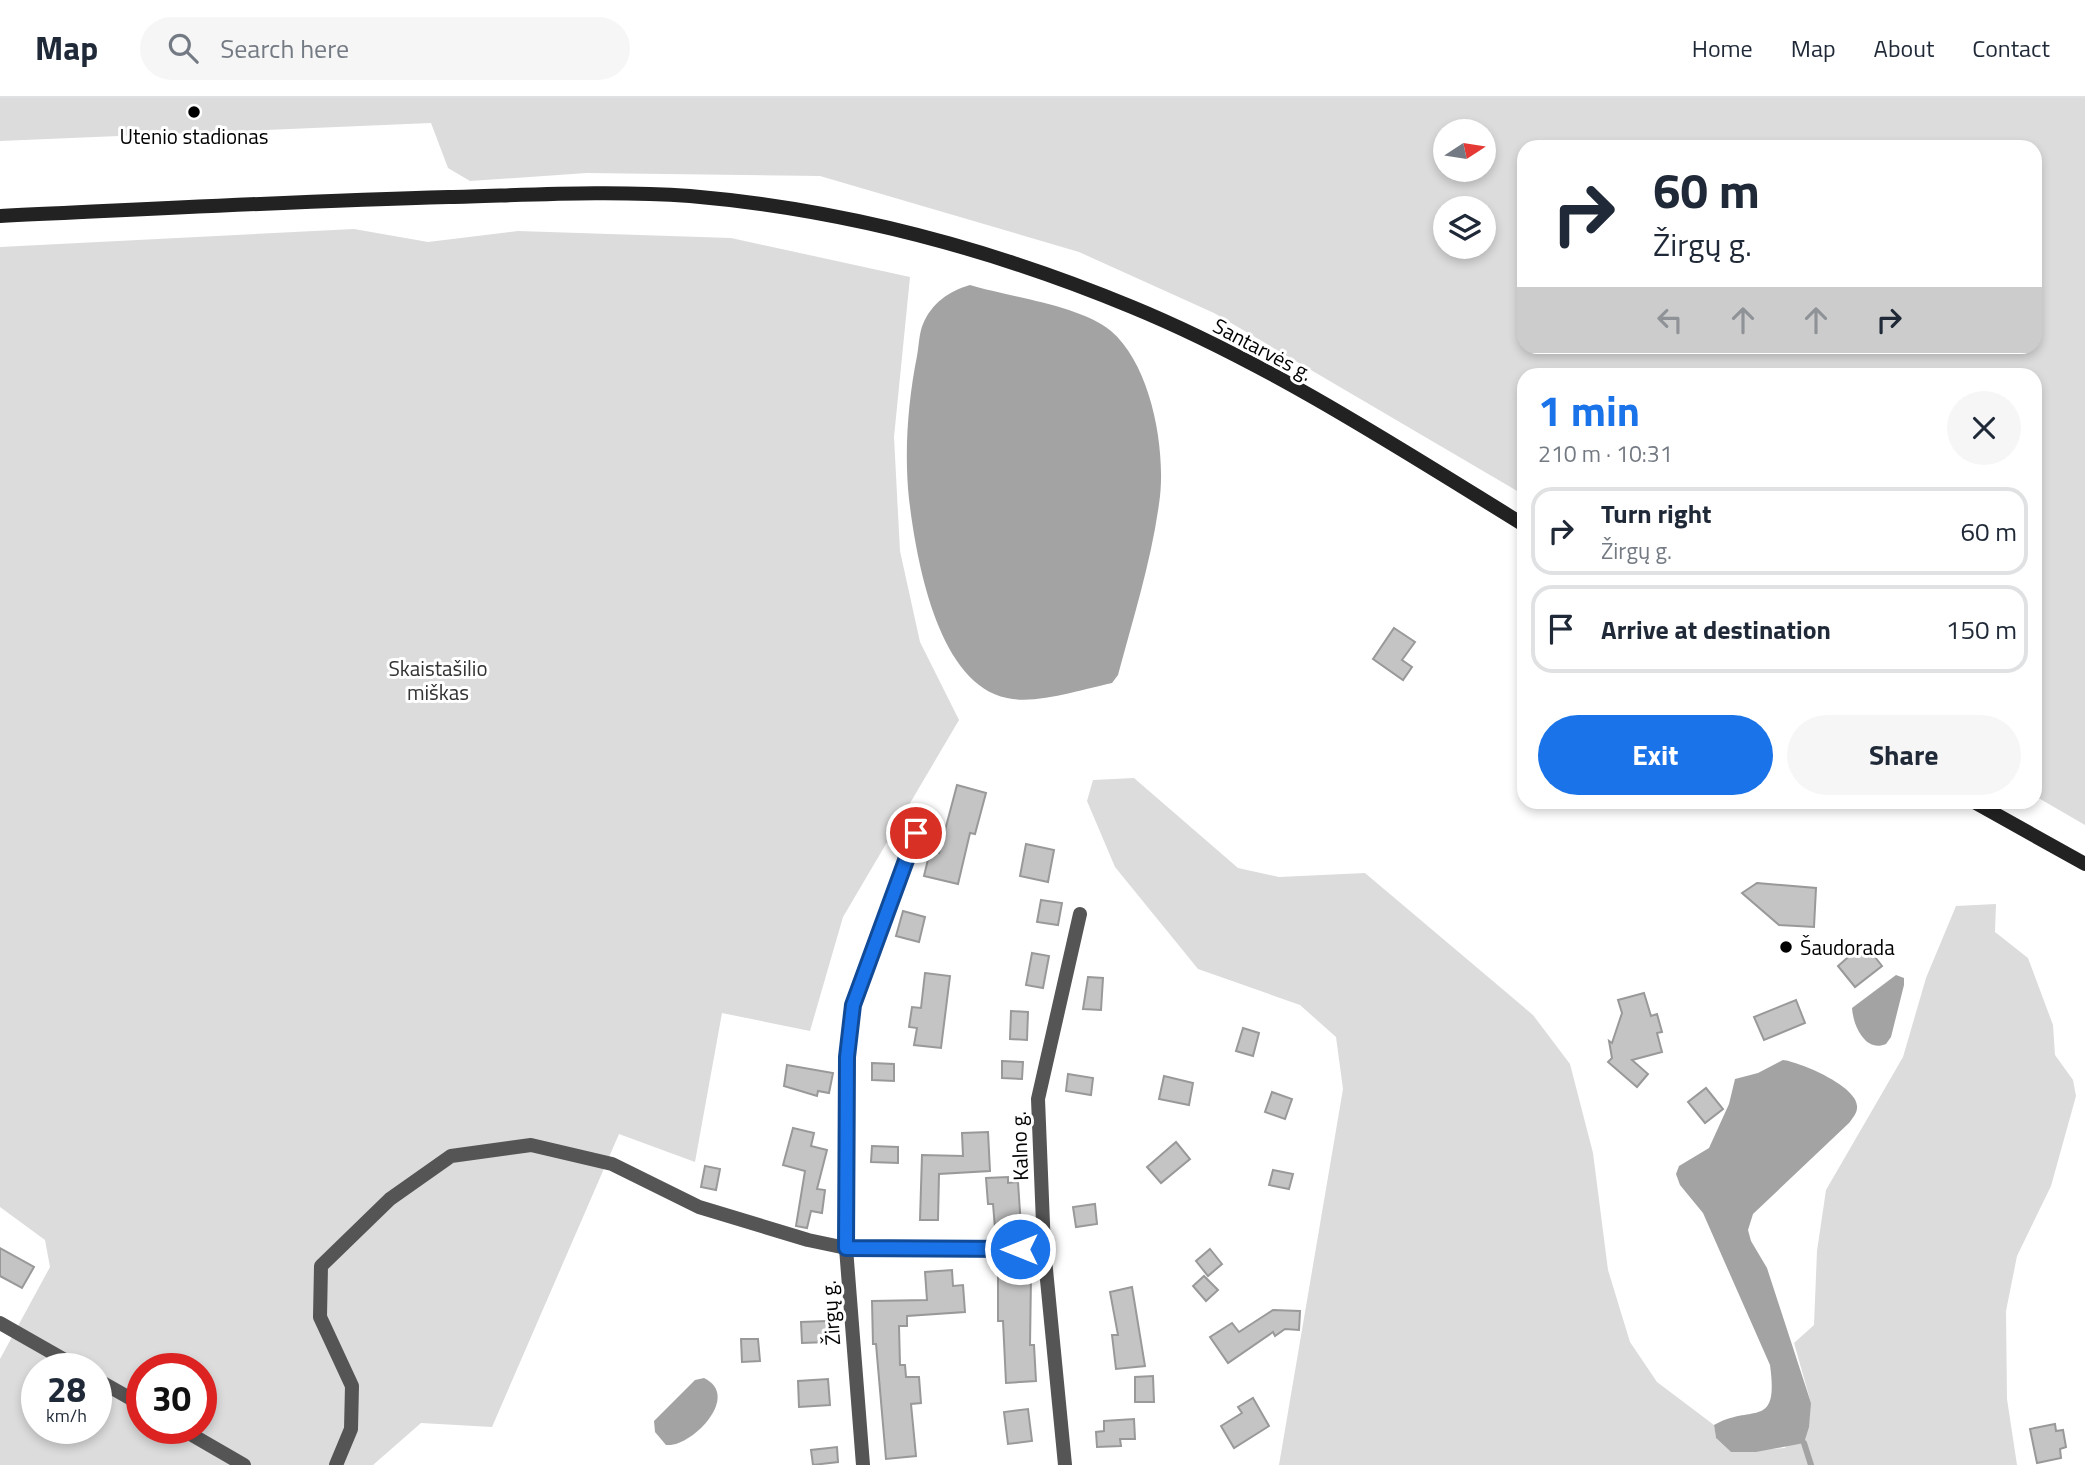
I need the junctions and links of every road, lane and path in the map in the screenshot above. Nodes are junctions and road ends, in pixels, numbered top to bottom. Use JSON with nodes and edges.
{"nodes":[{"id":1,"x":0,"y":216,"type":"edge"},
{"id":2,"x":1517,"y":521,"type":"edge"},
{"id":3,"x":1987,"y":809,"type":"edge"},
{"id":4,"x":916,"y":833,"type":"dead end"},
{"id":5,"x":2085,"y":864,"type":"edge"},
{"id":6,"x":1080,"y":914,"type":"dead end"},
{"id":7,"x":846,"y":1248,"type":"junction"},
{"id":8,"x":1044,"y":1249,"type":"junction"},
{"id":9,"x":0,"y":1322,"type":"edge"},
{"id":10,"x":53,"y":1353,"type":"edge"},
{"id":11,"x":208,"y":1444,"type":"edge"},
{"id":12,"x":244,"y":1465,"type":"edge"},
{"id":13,"x":336,"y":1465,"type":"edge"},
{"id":14,"x":863,"y":1465,"type":"edge"},
{"id":15,"x":1065,"y":1465,"type":"edge"}],
"edges":[{"from":1,"to":2,"type":"main road","name":"Santarvės g."},
{"from":3,"to":5,"type":"main road"},
{"from":4,"to":7,"type":"street","name":"Žirgų g."},
{"from":6,"to":8,"type":"street","name":"Kalno g."},
{"from":7,"to":8,"type":"street"},
{"from":7,"to":13,"type":"street"},
{"from":7,"to":14,"type":"street","name":"Žirgų g."},
{"from":8,"to":15,"type":"street","name":"Kalno g."},
{"from":9,"to":10,"type":"street"},
{"from":11,"to":12,"type":"street"}]}
